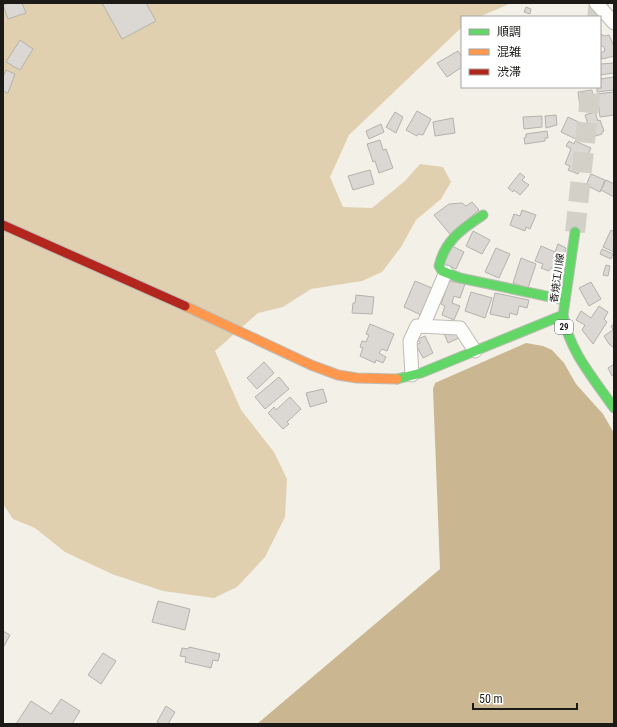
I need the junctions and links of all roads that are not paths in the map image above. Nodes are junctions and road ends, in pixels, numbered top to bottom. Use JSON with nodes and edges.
{"nodes":[{"id":1,"x":596,"y":3,"type":"edge"},
{"id":2,"x":614,"y":23,"type":"edge"},
{"id":3,"x":483,"y":215,"type":"dead end"},
{"id":4,"x":3,"y":226,"type":"edge"},
{"id":5,"x":575,"y":232,"type":"tunnel mouth"},
{"id":6,"x":446,"y":272,"type":"junction"},
{"id":7,"x":565,"y":300,"type":"junction"},
{"id":8,"x":563,"y":315,"type":"junction"},
{"id":9,"x":424,"y":326,"type":"junction"},
{"id":10,"x":475,"y":351,"type":"junction"},
{"id":11,"x":412,"y":375,"type":"junction"},
{"id":12,"x":614,"y":408,"type":"edge"}],
"edges":[{"from":1,"to":2,"type":"street"},
{"from":3,"to":6,"type":"street"},
{"from":4,"to":11,"type":"street"},
{"from":5,"to":7,"type":"street","name":"香焼江川線","number":"29"},
{"from":6,"to":7,"type":"street"},
{"from":6,"to":9,"type":"street"},
{"from":7,"to":8,"type":"street","name":"香焼江川線","number":"29"},
{"from":8,"to":10,"type":"street"},
{"from":8,"to":12,"type":"street","name":"香焼江川線","number":"29"},
{"from":9,"to":10,"type":"street"},
{"from":9,"to":11,"type":"street"},
{"from":10,"to":11,"type":"street"}]}
